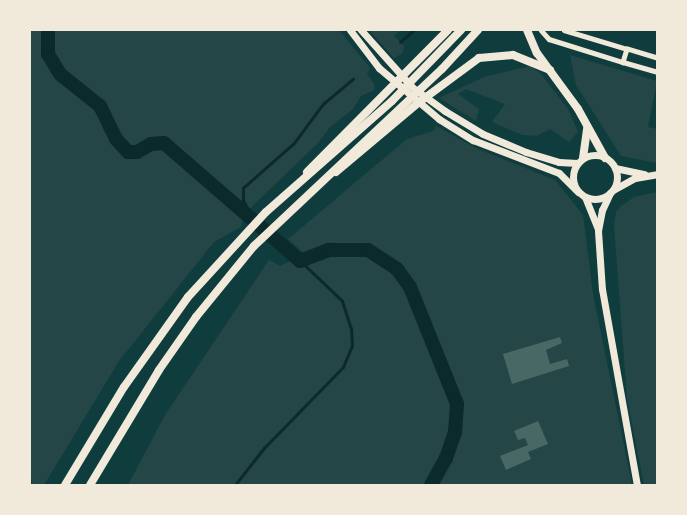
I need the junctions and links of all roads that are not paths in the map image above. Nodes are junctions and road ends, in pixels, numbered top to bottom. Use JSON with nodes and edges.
{"nodes":[{"id":1,"x":350,"y":30,"type":"edge"},
{"id":2,"x":361,"y":30,"type":"edge"},
{"id":3,"x":448,"y":30,"type":"edge"},
{"id":4,"x":462,"y":30,"type":"edge"},
{"id":5,"x":478,"y":30,"type":"edge"},
{"id":6,"x":527,"y":30,"type":"edge"},
{"id":7,"x":541,"y":30,"type":"edge"},
{"id":8,"x":564,"y":30,"type":"edge"},
{"id":9,"x":627,"y":49,"type":"junction"},
{"id":10,"x":657,"y":58,"type":"edge"},
{"id":11,"x":623,"y":62,"type":"junction"},
{"id":12,"x":550,"y":70,"type":"junction"},
{"id":13,"x":657,"y":72,"type":"edge"},
{"id":14,"x":587,"y":124,"type":"junction"},
{"id":15,"x":605,"y":158,"type":"junction"},
{"id":16,"x":580,"y":161,"type":"junction"},
{"id":17,"x":615,"y":168,"type":"junction"},
{"id":18,"x":655,"y":175,"type":"edge"},
{"id":19,"x":301,"y":179,"type":"junction"},
{"id":20,"x":321,"y":183,"type":"junction"},
{"id":21,"x":611,"y":192,"type":"junction"},
{"id":22,"x":581,"y":194,"type":"junction"},
{"id":23,"x":598,"y":232,"type":"junction"},
{"id":24,"x":65,"y":485,"type":"edge"},
{"id":25,"x":90,"y":485,"type":"edge"},
{"id":26,"x":637,"y":485,"type":"edge"}],
"edges":[{"from":1,"to":22,"type":"main road"},
{"from":2,"to":16,"type":"main road"},
{"from":3,"to":19,"type":"highway"},
{"from":4,"to":19,"type":"highway"},
{"from":5,"to":20,"type":"highway"},
{"from":6,"to":12,"type":"highway"},
{"from":7,"to":11,"type":"street"},
{"from":8,"to":9,"type":"street"},
{"from":9,"to":10,"type":"street"},
{"from":9,"to":11,"type":"street"},
{"from":11,"to":13,"type":"street"},
{"from":12,"to":14,"type":"highway"},
{"from":12,"to":20,"type":"highway"},
{"from":14,"to":15,"type":"highway"},
{"from":14,"to":16,"type":"highway"},
{"from":15,"to":16,"type":"main road"},
{"from":15,"to":17,"type":"main road"},
{"from":16,"to":22,"type":"main road"},
{"from":17,"to":18,"type":"main road"},
{"from":17,"to":21,"type":"main road"},
{"from":18,"to":21,"type":"main road"},
{"from":19,"to":24,"type":"highway"},
{"from":20,"to":25,"type":"highway"},
{"from":21,"to":22,"type":"main road"},
{"from":21,"to":23,"type":"main road"},
{"from":22,"to":23,"type":"main road"},
{"from":23,"to":26,"type":"main road"}]}
